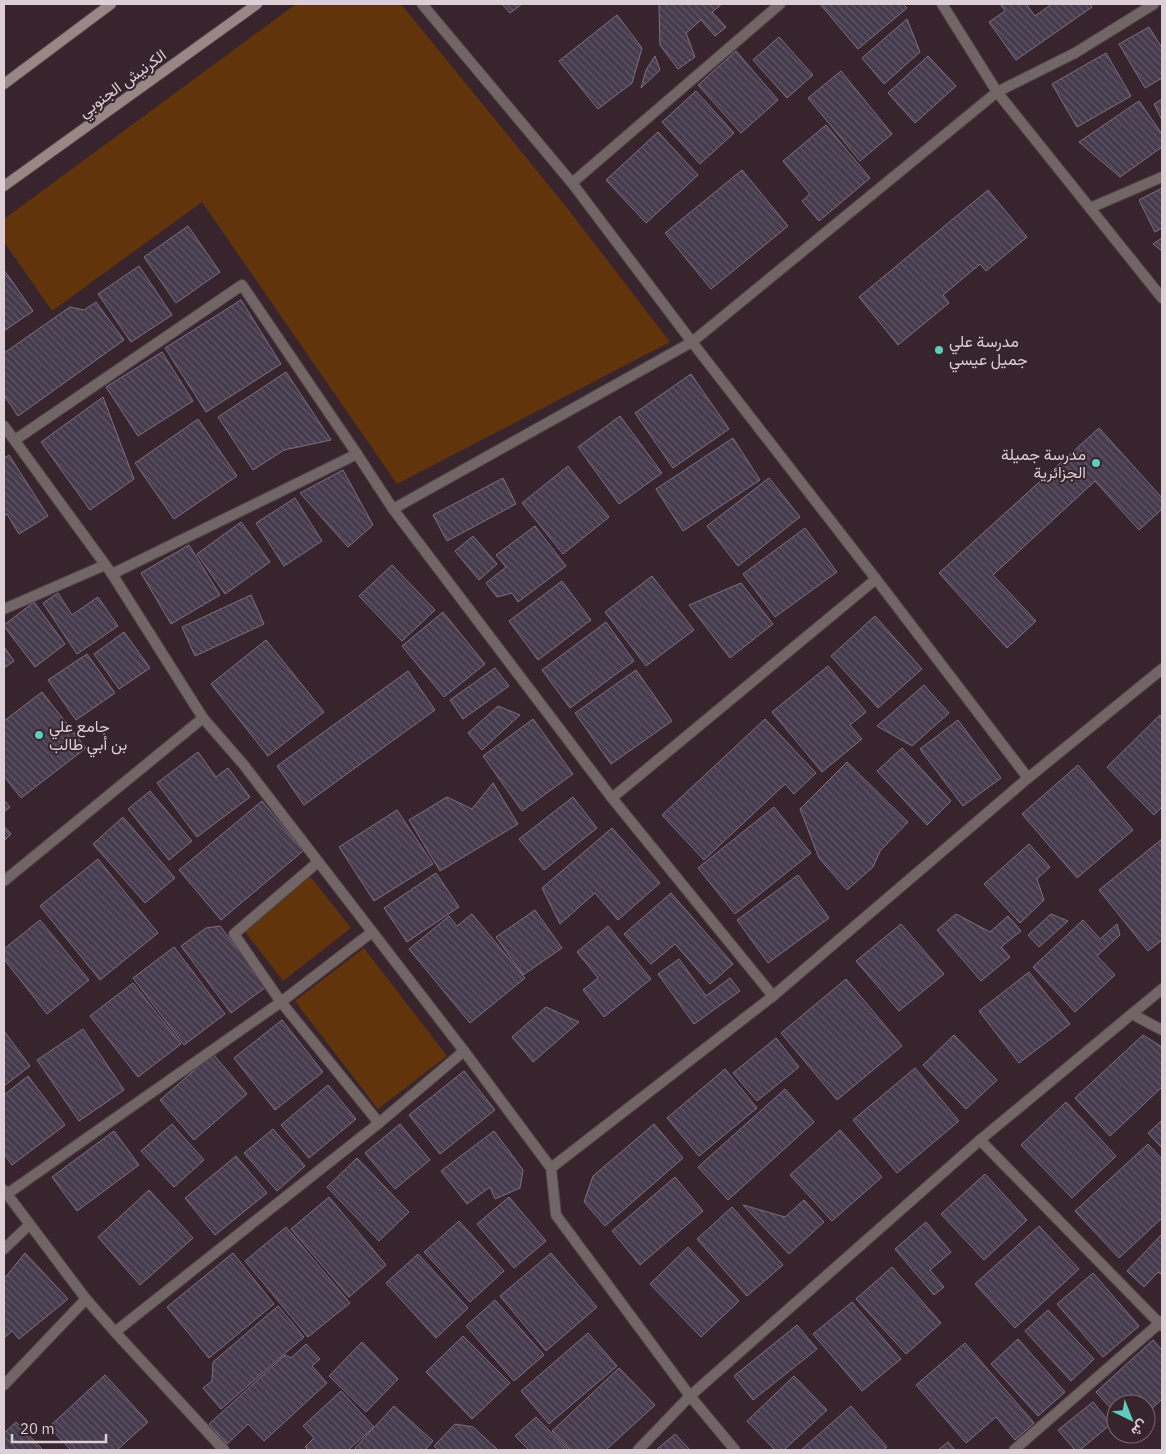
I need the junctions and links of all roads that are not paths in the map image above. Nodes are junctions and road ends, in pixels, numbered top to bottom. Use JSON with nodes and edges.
{"nodes":[{"id":1,"x":111,"y":4,"type":"edge"},
{"id":2,"x":257,"y":4,"type":"edge"},
{"id":3,"x":422,"y":4,"type":"edge"},
{"id":4,"x":780,"y":4,"type":"edge"},
{"id":5,"x":942,"y":4,"type":"edge"},
{"id":6,"x":1154,"y":4,"type":"edge"},
{"id":7,"x":4,"y":82,"type":"edge"},
{"id":8,"x":997,"y":92,"type":"junction"},
{"id":9,"x":1162,"y":177,"type":"edge"},
{"id":10,"x":572,"y":183,"type":"junction"},
{"id":11,"x":4,"y":186,"type":"edge"},
{"id":12,"x":1090,"y":208,"type":"junction"},
{"id":13,"x":1162,"y":298,"type":"edge"},
{"id":14,"x":692,"y":342,"type":"junction"},
{"id":15,"x":4,"y":426,"type":"edge"},
{"id":16,"x":14,"y":440,"type":"junction"},
{"id":17,"x":357,"y":454,"type":"junction"},
{"id":18,"x":393,"y":509,"type":"junction"},
{"id":19,"x":105,"y":565,"type":"junction"},
{"id":20,"x":112,"y":574,"type":"junction"},
{"id":21,"x":876,"y":579,"type":"junction"},
{"id":22,"x":4,"y":609,"type":"edge"},
{"id":23,"x":1162,"y":669,"type":"edge"},
{"id":24,"x":203,"y":718,"type":"junction"},
{"id":25,"x":1028,"y":778,"type":"junction"},
{"id":26,"x":612,"y":798,"type":"junction"},
{"id":27,"x":318,"y":862,"type":"junction"},
{"id":28,"x":4,"y":881,"type":"edge"},
{"id":29,"x":372,"y":932,"type":"junction"},
{"id":30,"x":1162,"y":989,"type":"edge"},
{"id":31,"x":773,"y":996,"type":"junction"},
{"id":32,"x":281,"y":1002,"type":"junction"},
{"id":33,"x":1132,"y":1014,"type":"junction"},
{"id":34,"x":1162,"y":1030,"type":"edge"},
{"id":35,"x":464,"y":1050,"type":"junction"},
{"id":36,"x":379,"y":1123,"type":"junction"},
{"id":37,"x":980,"y":1140,"type":"junction"},
{"id":38,"x":551,"y":1168,"type":"junction"},
{"id":39,"x":5,"y":1192,"type":"edge"},
{"id":40,"x":29,"y":1225,"type":"junction"},
{"id":41,"x":4,"y":1249,"type":"edge"},
{"id":42,"x":86,"y":1299,"type":"junction"},
{"id":43,"x":1161,"y":1323,"type":"edge"},
{"id":44,"x":115,"y":1332,"type":"junction"},
{"id":45,"x":4,"y":1385,"type":"edge"},
{"id":46,"x":690,"y":1396,"type":"junction"},
{"id":47,"x":224,"y":1450,"type":"edge"},
{"id":48,"x":638,"y":1450,"type":"edge"},
{"id":49,"x":735,"y":1450,"type":"edge"},
{"id":50,"x":1014,"y":1450,"type":"edge"}],
"edges":[{"from":1,"to":7,"type":"main road"},
{"from":2,"to":11,"type":"main road","name":"الكرنيش الجنوبي"},
{"from":3,"to":10,"type":"street"},
{"from":4,"to":10,"type":"street"},
{"from":5,"to":8,"type":"street"},
{"from":6,"to":8,"type":"street"},
{"from":8,"to":12,"type":"street"},
{"from":8,"to":14,"type":"street"},
{"from":9,"to":12,"type":"street"},
{"from":10,"to":14,"type":"street"},
{"from":12,"to":13,"type":"street"},
{"from":14,"to":18,"type":"street"},
{"from":14,"to":21,"type":"street"},
{"from":15,"to":16,"type":"street"},
{"from":16,"to":17,"type":"street"},
{"from":16,"to":19,"type":"street"},
{"from":17,"to":18,"type":"street"},
{"from":17,"to":20,"type":"street"},
{"from":18,"to":26,"type":"street"},
{"from":19,"to":20,"type":"street"},
{"from":19,"to":22,"type":"street"},
{"from":20,"to":24,"type":"street"},
{"from":21,"to":25,"type":"street"},
{"from":21,"to":26,"type":"street"},
{"from":23,"to":25,"type":"street"},
{"from":24,"to":27,"type":"street"},
{"from":24,"to":28,"type":"street"},
{"from":25,"to":31,"type":"street"},
{"from":26,"to":31,"type":"street"},
{"from":27,"to":29,"type":"street"},
{"from":27,"to":32,"type":"street"},
{"from":29,"to":32,"type":"street"},
{"from":29,"to":35,"type":"street"},
{"from":30,"to":33,"type":"street"},
{"from":31,"to":38,"type":"street"},
{"from":32,"to":36,"type":"street"},
{"from":32,"to":39,"type":"street"},
{"from":33,"to":34,"type":"street"},
{"from":33,"to":37,"type":"street"},
{"from":35,"to":36,"type":"street"},
{"from":35,"to":38,"type":"street"},
{"from":36,"to":44,"type":"street"},
{"from":37,"to":43,"type":"street"},
{"from":37,"to":46,"type":"street"},
{"from":38,"to":46,"type":"street"},
{"from":39,"to":40,"type":"street"},
{"from":40,"to":41,"type":"street"},
{"from":40,"to":42,"type":"street"},
{"from":42,"to":44,"type":"street"},
{"from":42,"to":45,"type":"street"},
{"from":43,"to":50,"type":"street"},
{"from":44,"to":47,"type":"street"},
{"from":46,"to":48,"type":"street"},
{"from":46,"to":49,"type":"street"}]}
